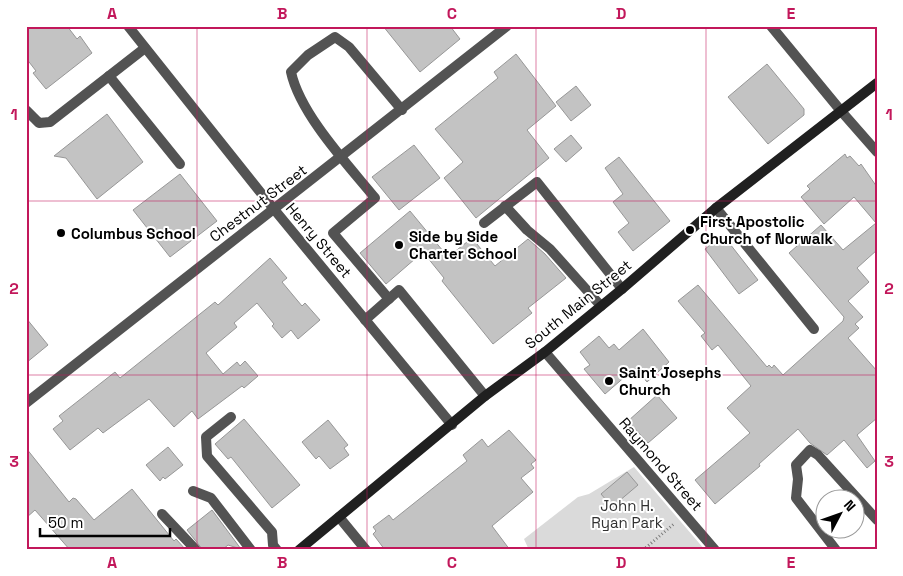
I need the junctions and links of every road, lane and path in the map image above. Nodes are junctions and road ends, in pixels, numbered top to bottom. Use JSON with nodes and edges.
{"nodes":[{"id":1,"x":128,"y":26,"type":"edge"},
{"id":2,"x":507,"y":26,"type":"edge"},
{"id":3,"x":771,"y":26,"type":"edge"},
{"id":4,"x":145,"y":48,"type":"junction"},
{"id":5,"x":109,"y":76,"type":"junction"},
{"id":6,"x":877,"y":83,"type":"edge"},
{"id":7,"x":26,"y":110,"type":"edge"},
{"id":8,"x":402,"y":110,"type":"junction"},
{"id":9,"x":841,"y":111,"type":"junction"},
{"id":10,"x":877,"y":152,"type":"edge"},
{"id":11,"x":342,"y":158,"type":"junction"},
{"id":12,"x":180,"y":164,"type":"dead end"},
{"id":13,"x":505,"y":206,"type":"junction"},
{"id":14,"x":274,"y":208,"type":"junction"},
{"id":15,"x":716,"y":208,"type":"junction"},
{"id":16,"x":484,"y":223,"type":"dead end"},
{"id":17,"x":622,"y":289,"type":"junction"},
{"id":18,"x":389,"y":299,"type":"junction"},
{"id":19,"x":600,"y":306,"type":"junction"},
{"id":20,"x":365,"y":320,"type":"junction"},
{"id":21,"x":814,"y":329,"type":"dead end"},
{"id":22,"x":544,"y":352,"type":"junction"},
{"id":23,"x":486,"y":396,"type":"junction"},
{"id":24,"x":26,"y":403,"type":"edge"},
{"id":25,"x":231,"y":417,"type":"dead end"},
{"id":26,"x":452,"y":425,"type":"junction"},
{"id":27,"x":193,"y":491,"type":"dead end"},
{"id":28,"x":162,"y":514,"type":"dead end"},
{"id":29,"x":339,"y":517,"type":"junction"},
{"id":30,"x":877,"y":520,"type":"edge"},
{"id":31,"x":677,"y":522,"type":"dead end"},
{"id":32,"x":196,"y":550,"type":"edge"},
{"id":33,"x":251,"y":550,"type":"edge"},
{"id":34,"x":277,"y":550,"type":"edge"},
{"id":35,"x":299,"y":550,"type":"edge"},
{"id":36,"x":366,"y":550,"type":"edge"},
{"id":37,"x":643,"y":550,"type":"edge"},
{"id":38,"x":715,"y":550,"type":"edge"},
{"id":39,"x":836,"y":550,"type":"edge"}],
"edges":[{"from":1,"to":4,"type":"street","name":"Henry Street"},
{"from":2,"to":8,"type":"street","name":"Chestnut Street"},
{"from":3,"to":9,"type":"street"},
{"from":4,"to":5,"type":"street"},
{"from":4,"to":14,"type":"street","name":"Henry Street"},
{"from":5,"to":7,"type":"street"},
{"from":5,"to":12,"type":"street"},
{"from":6,"to":9,"type":"main road","name":"South Main Street"},
{"from":8,"to":11,"type":"street","name":"Chestnut Street"},
{"from":8,"to":11,"type":"street"},
{"from":9,"to":10,"type":"street"},
{"from":9,"to":15,"type":"main road","name":"South Main Street"},
{"from":11,"to":14,"type":"street","name":"Chestnut Street"},
{"from":11,"to":18,"type":"street"},
{"from":13,"to":16,"type":"street"},
{"from":13,"to":17,"type":"street"},
{"from":13,"to":19,"type":"street"},
{"from":14,"to":20,"type":"street","name":"Henry Street"},
{"from":14,"to":24,"type":"street","name":"Chestnut Street"},
{"from":15,"to":17,"type":"main road","name":"South Main Street"},
{"from":15,"to":21,"type":"street"},
{"from":17,"to":19,"type":"main road","name":"South Main Street"},
{"from":18,"to":20,"type":"street"},
{"from":18,"to":23,"type":"street"},
{"from":19,"to":22,"type":"main road","name":"South Main Street"},
{"from":20,"to":26,"type":"street","name":"Henry Street"},
{"from":22,"to":23,"type":"main road","name":"South Main Street"},
{"from":22,"to":38,"type":"street","name":"Raymond Street"},
{"from":23,"to":26,"type":"main road","name":"South Main Street"},
{"from":25,"to":34,"type":"street"},
{"from":26,"to":29,"type":"main road","name":"South Main Street"},
{"from":27,"to":33,"type":"street"},
{"from":28,"to":32,"type":"street"},
{"from":29,"to":35,"type":"main road","name":"South Main Street"},
{"from":29,"to":36,"type":"street"},
{"from":30,"to":39,"type":"street"},
{"from":31,"to":37,"type":"path"}]}
